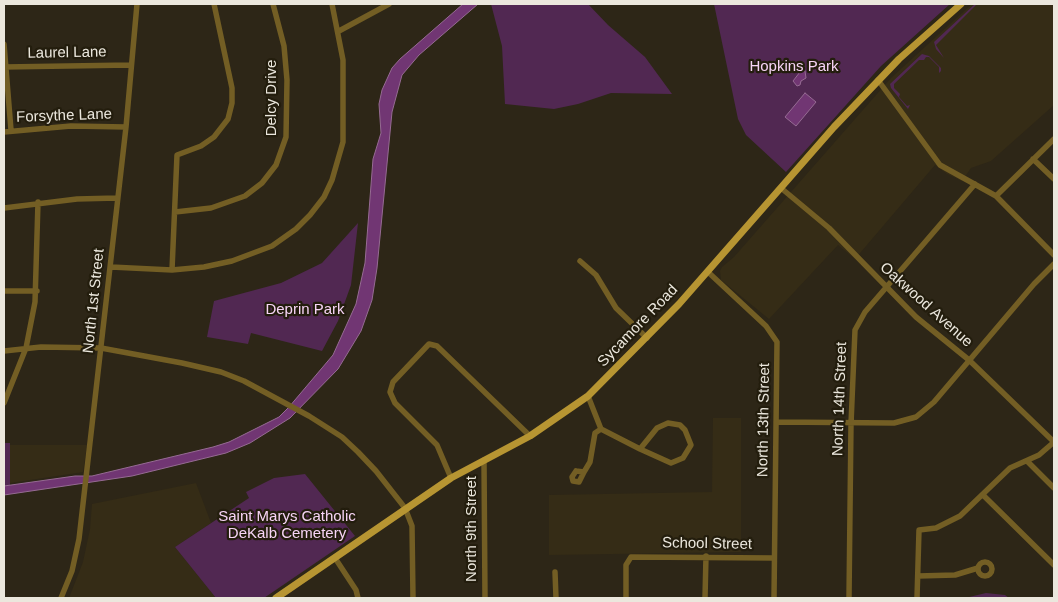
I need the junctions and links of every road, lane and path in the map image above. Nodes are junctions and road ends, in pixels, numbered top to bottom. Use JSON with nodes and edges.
{"nodes":[{"id":1,"x":137,"y":4,"type":"edge"},
{"id":2,"x":214,"y":4,"type":"edge"},
{"id":3,"x":273,"y":4,"type":"edge"},
{"id":4,"x":332,"y":4,"type":"edge"},
{"id":5,"x":389,"y":4,"type":"edge"},
{"id":6,"x":961,"y":4,"type":"edge"},
{"id":7,"x":339,"y":31,"type":"junction"},
{"id":8,"x":4,"y":44,"type":"edge"},
{"id":9,"x":131,"y":65,"type":"junction"},
{"id":10,"x":5,"y":67,"type":"edge"},
{"id":11,"x":878,"y":80,"type":"junction"},
{"id":12,"x":126,"y":127,"type":"junction"},
{"id":13,"x":11,"y":130,"type":"junction"},
{"id":14,"x":4,"y":132,"type":"edge"},
{"id":15,"x":1054,"y":139,"type":"edge"},
{"id":16,"x":1033,"y":160,"type":"junction"},
{"id":17,"x":1054,"y":179,"type":"edge"},
{"id":18,"x":975,"y":184,"type":"junction"},
{"id":19,"x":781,"y":188,"type":"junction"},
{"id":20,"x":996,"y":196,"type":"junction"},
{"id":21,"x":117,"y":198,"type":"junction"},
{"id":22,"x":38,"y":202,"type":"junction"},
{"id":23,"x":4,"y":208,"type":"edge"},
{"id":24,"x":174,"y":212,"type":"junction"},
{"id":25,"x":1054,"y":255,"type":"edge"},
{"id":26,"x":580,"y":261,"type":"dead end"},
{"id":27,"x":1054,"y":264,"type":"edge"},
{"id":28,"x":111,"y":267,"type":"junction"},
{"id":29,"x":172,"y":270,"type":"junction"},
{"id":30,"x":708,"y":272,"type":"junction"},
{"id":31,"x":888,"y":289,"type":"junction"},
{"id":32,"x":4,"y":291,"type":"edge"},
{"id":33,"x":37,"y":291,"type":"junction"},
{"id":34,"x":647,"y":338,"type":"junction"},
{"id":35,"x":26,"y":348,"type":"junction"},
{"id":36,"x":101,"y":348,"type":"junction"},
{"id":37,"x":4,"y":351,"type":"edge"},
{"id":38,"x":969,"y":360,"type":"junction"},
{"id":39,"x":588,"y":396,"type":"junction"},
{"id":40,"x":4,"y":403,"type":"edge"},
{"id":41,"x":776,"y":422,"type":"junction"},
{"id":42,"x":851,"y":424,"type":"junction"},
{"id":43,"x":601,"y":429,"type":"junction"},
{"id":44,"x":530,"y":436,"type":"junction"},
{"id":45,"x":1054,"y":442,"type":"edge"},
{"id":46,"x":640,"y":449,"type":"junction"},
{"id":47,"x":484,"y":460,"type":"junction"},
{"id":48,"x":1027,"y":461,"type":"junction"},
{"id":49,"x":584,"y":472,"type":"dead end"},
{"id":50,"x":452,"y":478,"type":"junction"},
{"id":51,"x":1054,"y":488,"type":"edge"},
{"id":52,"x":983,"y":495,"type":"junction"},
{"id":53,"x":405,"y":508,"type":"junction"},
{"id":54,"x":706,"y":556,"type":"junction"},
{"id":55,"x":335,"y":558,"type":"junction"},
{"id":56,"x":774,"y":558,"type":"junction"},
{"id":57,"x":1054,"y":566,"type":"edge"},
{"id":58,"x":978,"y":568,"type":"dead end"},
{"id":59,"x":555,"y":572,"type":"dead end"},
{"id":60,"x":918,"y":576,"type":"junction"},
{"id":61,"x":61,"y":598,"type":"edge"},
{"id":62,"x":276,"y":598,"type":"edge"},
{"id":63,"x":358,"y":598,"type":"edge"},
{"id":64,"x":413,"y":598,"type":"edge"},
{"id":65,"x":485,"y":598,"type":"edge"},
{"id":66,"x":556,"y":598,"type":"edge"},
{"id":67,"x":626,"y":598,"type":"edge"},
{"id":68,"x":706,"y":598,"type":"edge"},
{"id":69,"x":774,"y":598,"type":"edge"},
{"id":70,"x":849,"y":598,"type":"edge"},
{"id":71,"x":917,"y":598,"type":"edge"}],
"edges":[{"from":1,"to":9,"type":"street","name":"North 1st Street"},
{"from":2,"to":24,"type":"street"},
{"from":3,"to":24,"type":"street","name":"Delcy Drive"},
{"from":4,"to":7,"type":"street"},
{"from":5,"to":7,"type":"street"},
{"from":6,"to":11,"type":"main road","name":"Sycamore Road"},
{"from":7,"to":29,"type":"street"},
{"from":8,"to":10,"type":"street"},
{"from":9,"to":10,"type":"street","name":"Laurel Lane"},
{"from":9,"to":12,"type":"street","name":"North 1st Street"},
{"from":10,"to":13,"type":"street"},
{"from":11,"to":18,"type":"street"},
{"from":11,"to":19,"type":"main road","name":"Sycamore Road"},
{"from":12,"to":13,"type":"street","name":"Forsythe Lane"},
{"from":12,"to":21,"type":"street","name":"North 1st Street"},
{"from":13,"to":14,"type":"street","name":"Forsythe Lane"},
{"from":15,"to":16,"type":"street"},
{"from":16,"to":17,"type":"street"},
{"from":16,"to":20,"type":"street"},
{"from":18,"to":20,"type":"street"},
{"from":18,"to":31,"type":"street","name":"North 14th Street"},
{"from":19,"to":30,"type":"main road","name":"Sycamore Road"},
{"from":19,"to":31,"type":"street","name":"Oakwood Avenue"},
{"from":20,"to":25,"type":"street"},
{"from":21,"to":22,"type":"street"},
{"from":21,"to":28,"type":"street","name":"North 1st Street"},
{"from":22,"to":23,"type":"street"},
{"from":22,"to":33,"type":"street"},
{"from":24,"to":29,"type":"street"},
{"from":26,"to":34,"type":"street"},
{"from":27,"to":38,"type":"street"},
{"from":28,"to":29,"type":"street"},
{"from":28,"to":36,"type":"street","name":"North 1st Street"},
{"from":30,"to":34,"type":"main road","name":"Sycamore Road"},
{"from":30,"to":41,"type":"street","name":"North 13th Street"},
{"from":31,"to":38,"type":"street","name":"Oakwood Avenue"},
{"from":31,"to":42,"type":"street","name":"North 14th Street"},
{"from":32,"to":33,"type":"street"},
{"from":33,"to":35,"type":"street"},
{"from":34,"to":39,"type":"main road","name":"Sycamore Road"},
{"from":35,"to":36,"type":"street"},
{"from":35,"to":37,"type":"street"},
{"from":35,"to":40,"type":"street"},
{"from":36,"to":53,"type":"street"},
{"from":36,"to":61,"type":"street","name":"North 1st Street"},
{"from":38,"to":42,"type":"street"},
{"from":38,"to":45,"type":"street","name":"Oakwood Avenue"},
{"from":39,"to":43,"type":"street"},
{"from":39,"to":44,"type":"main road","name":"Sycamore Road"},
{"from":41,"to":42,"type":"street"},
{"from":41,"to":56,"type":"street","name":"North 13th Street"},
{"from":42,"to":70,"type":"street","name":"North 14th Street"},
{"from":43,"to":46,"type":"street"},
{"from":43,"to":49,"type":"street"},
{"from":44,"to":47,"type":"main road","name":"Sycamore Road"},
{"from":44,"to":50,"type":"street"},
{"from":45,"to":48,"type":"street"},
{"from":46,"to":46,"type":"street"},
{"from":47,"to":50,"type":"main road","name":"Sycamore Road"},
{"from":47,"to":65,"type":"street","name":"North 9th Street"},
{"from":48,"to":51,"type":"street"},
{"from":48,"to":52,"type":"street"},
{"from":50,"to":53,"type":"main road","name":"Sycamore Road"},
{"from":52,"to":57,"type":"street"},
{"from":52,"to":60,"type":"street"},
{"from":53,"to":55,"type":"main road","name":"Sycamore Road"},
{"from":53,"to":64,"type":"street"},
{"from":54,"to":56,"type":"street","name":"School Street"},
{"from":54,"to":67,"type":"street","name":"School Street"},
{"from":54,"to":68,"type":"street"},
{"from":55,"to":62,"type":"main road","name":"Sycamore Road"},
{"from":55,"to":63,"type":"street"},
{"from":56,"to":69,"type":"street","name":"North 13th Street"},
{"from":58,"to":60,"type":"street"},
{"from":59,"to":66,"type":"street"},
{"from":60,"to":71,"type":"street"}]}
